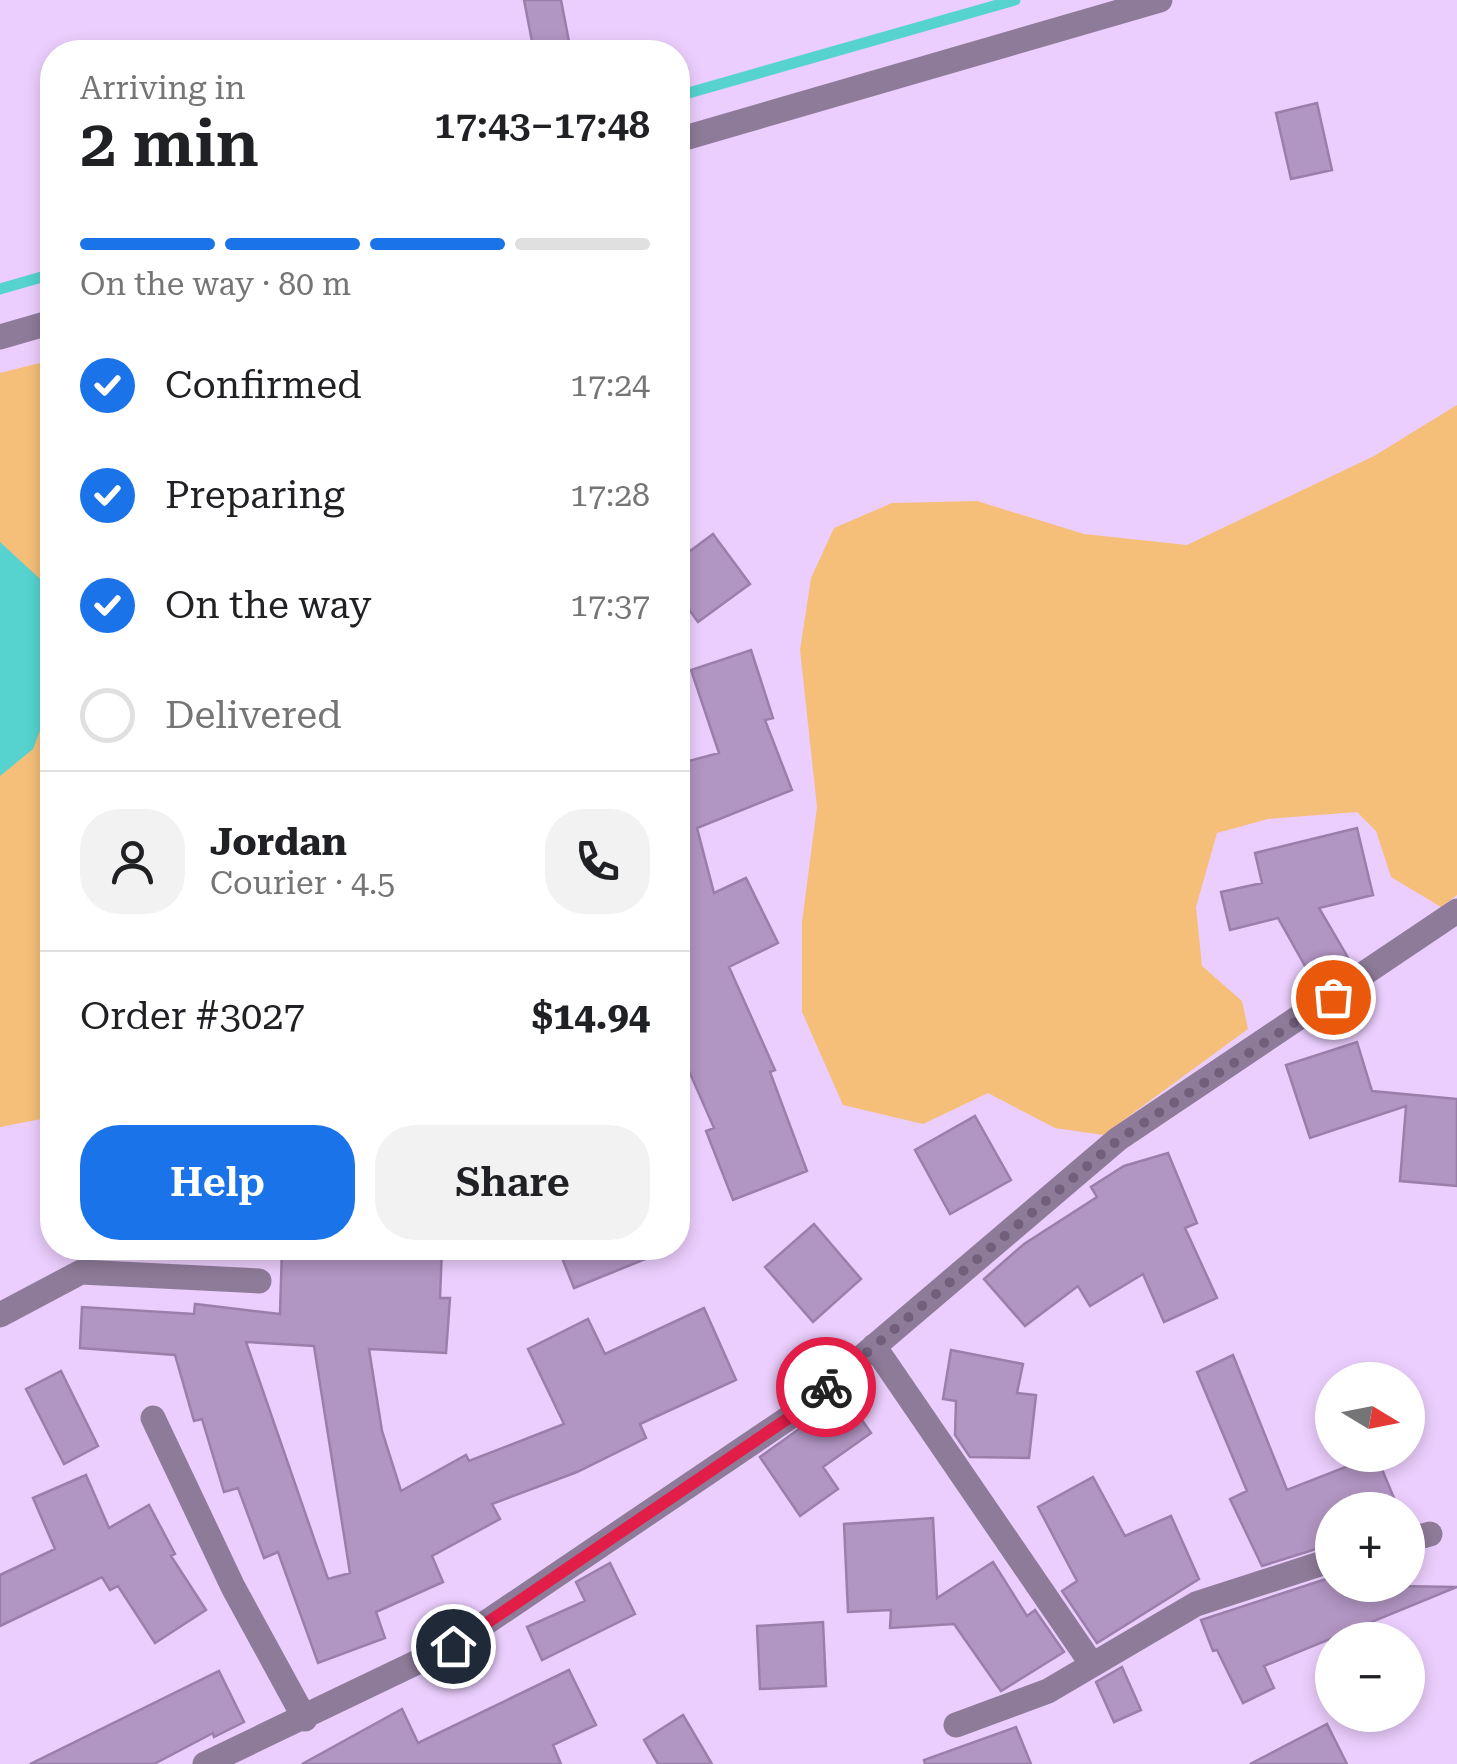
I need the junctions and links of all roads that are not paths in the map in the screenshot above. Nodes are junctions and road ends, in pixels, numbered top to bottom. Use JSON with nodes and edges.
{"nodes":[{"id":1,"x":1160,"y":0,"type":"edge"},
{"id":2,"x":690,"y":137,"type":"edge"},
{"id":3,"x":40,"y":325,"type":"edge"},
{"id":4,"x":0,"y":337,"type":"edge"},
{"id":5,"x":1457,"y":910,"type":"edge"},
{"id":6,"x":259,"y":1281,"type":"dead end"},
{"id":7,"x":0,"y":1316,"type":"edge"},
{"id":8,"x":874,"y":1346,"type":"junction"},
{"id":9,"x":152,"y":1418,"type":"dead end"},
{"id":10,"x":1315,"y":1566,"type":"edge"},
{"id":11,"x":1091,"y":1662,"type":"junction"},
{"id":12,"x":305,"y":1719,"type":"junction"},
{"id":13,"x":956,"y":1724,"type":"dead end"},
{"id":14,"x":205,"y":1764,"type":"edge"}],
"edges":[{"from":1,"to":2,"type":"street"},
{"from":3,"to":4,"type":"street"},
{"from":5,"to":8,"type":"street"},
{"from":6,"to":7,"type":"street"},
{"from":8,"to":11,"type":"street"},
{"from":8,"to":12,"type":"street"},
{"from":9,"to":12,"type":"street"},
{"from":10,"to":11,"type":"street"},
{"from":11,"to":13,"type":"street"},
{"from":12,"to":14,"type":"street"}]}
